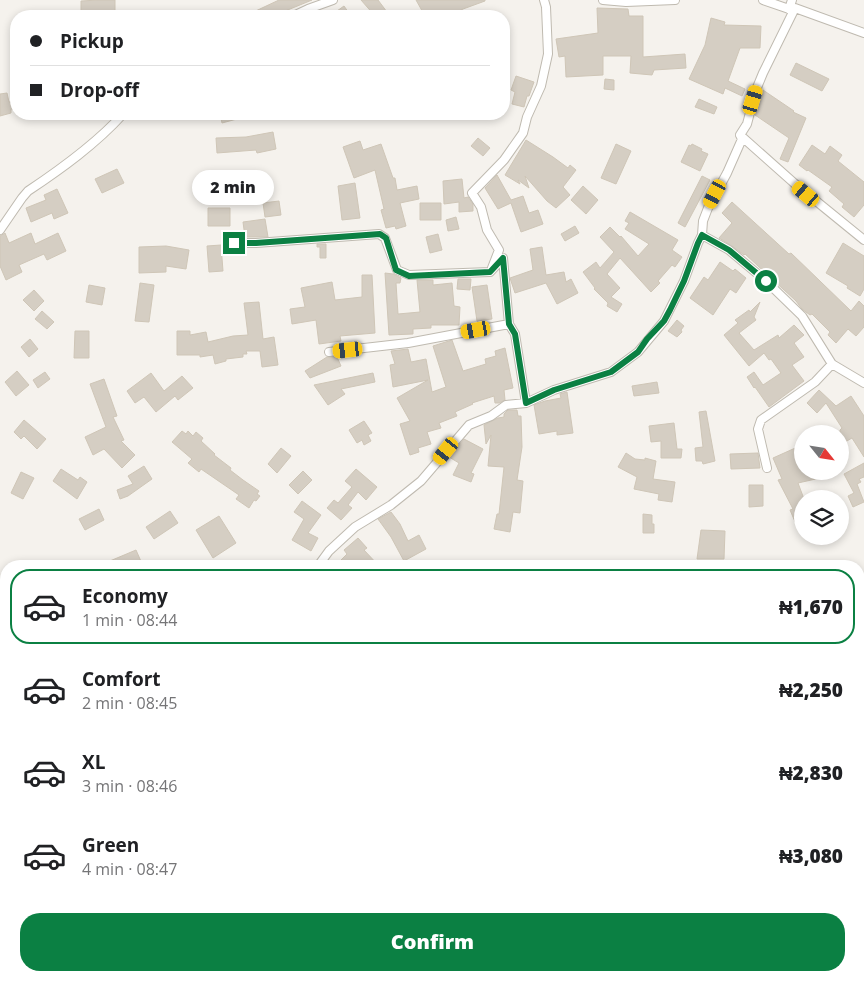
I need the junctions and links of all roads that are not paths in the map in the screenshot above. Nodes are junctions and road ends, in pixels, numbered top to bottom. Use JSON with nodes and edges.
{"nodes":[{"id":1,"x":333,"y":0,"type":"edge"},
{"id":2,"x":544,"y":0,"type":"edge"},
{"id":3,"x":602,"y":0,"type":"edge"},
{"id":4,"x":675,"y":0,"type":"edge"},
{"id":5,"x":763,"y":0,"type":"edge"},
{"id":6,"x":792,"y":6,"type":"edge"},
{"id":7,"x":306,"y":10,"type":"edge"},
{"id":8,"x":864,"y":33,"type":"edge"},
{"id":9,"x":117,"y":120,"type":"edge"},
{"id":10,"x":740,"y":135,"type":"junction"},
{"id":11,"x":0,"y":230,"type":"edge"},
{"id":12,"x":702,"y":235,"type":"junction"},
{"id":13,"x":864,"y":240,"type":"edge"},
{"id":14,"x":234,"y":243,"type":"dead end"},
{"id":15,"x":490,"y":272,"type":"junction"},
{"id":16,"x":509,"y":324,"type":"junction"},
{"id":17,"x":329,"y":352,"type":"dead end"},
{"id":18,"x":832,"y":364,"type":"junction"},
{"id":19,"x":864,"y":383,"type":"edge"},
{"id":20,"x":526,"y":403,"type":"junction"},
{"id":21,"x":767,"y":468,"type":"dead end"},
{"id":22,"x":322,"y":560,"type":"edge"}],
"edges":[{"from":1,"to":7,"type":"street"},
{"from":2,"to":15,"type":"street"},
{"from":3,"to":4,"type":"street"},
{"from":5,"to":6,"type":"street"},
{"from":6,"to":8,"type":"street"},
{"from":6,"to":10,"type":"street"},
{"from":9,"to":11,"type":"street"},
{"from":10,"to":12,"type":"street"},
{"from":10,"to":13,"type":"street"},
{"from":12,"to":18,"type":"street"},
{"from":12,"to":20,"type":"street"},
{"from":14,"to":15,"type":"street"},
{"from":15,"to":16,"type":"street"},
{"from":16,"to":17,"type":"street"},
{"from":16,"to":20,"type":"street"},
{"from":18,"to":19,"type":"street"},
{"from":18,"to":21,"type":"street"},
{"from":20,"to":22,"type":"street"}]}
